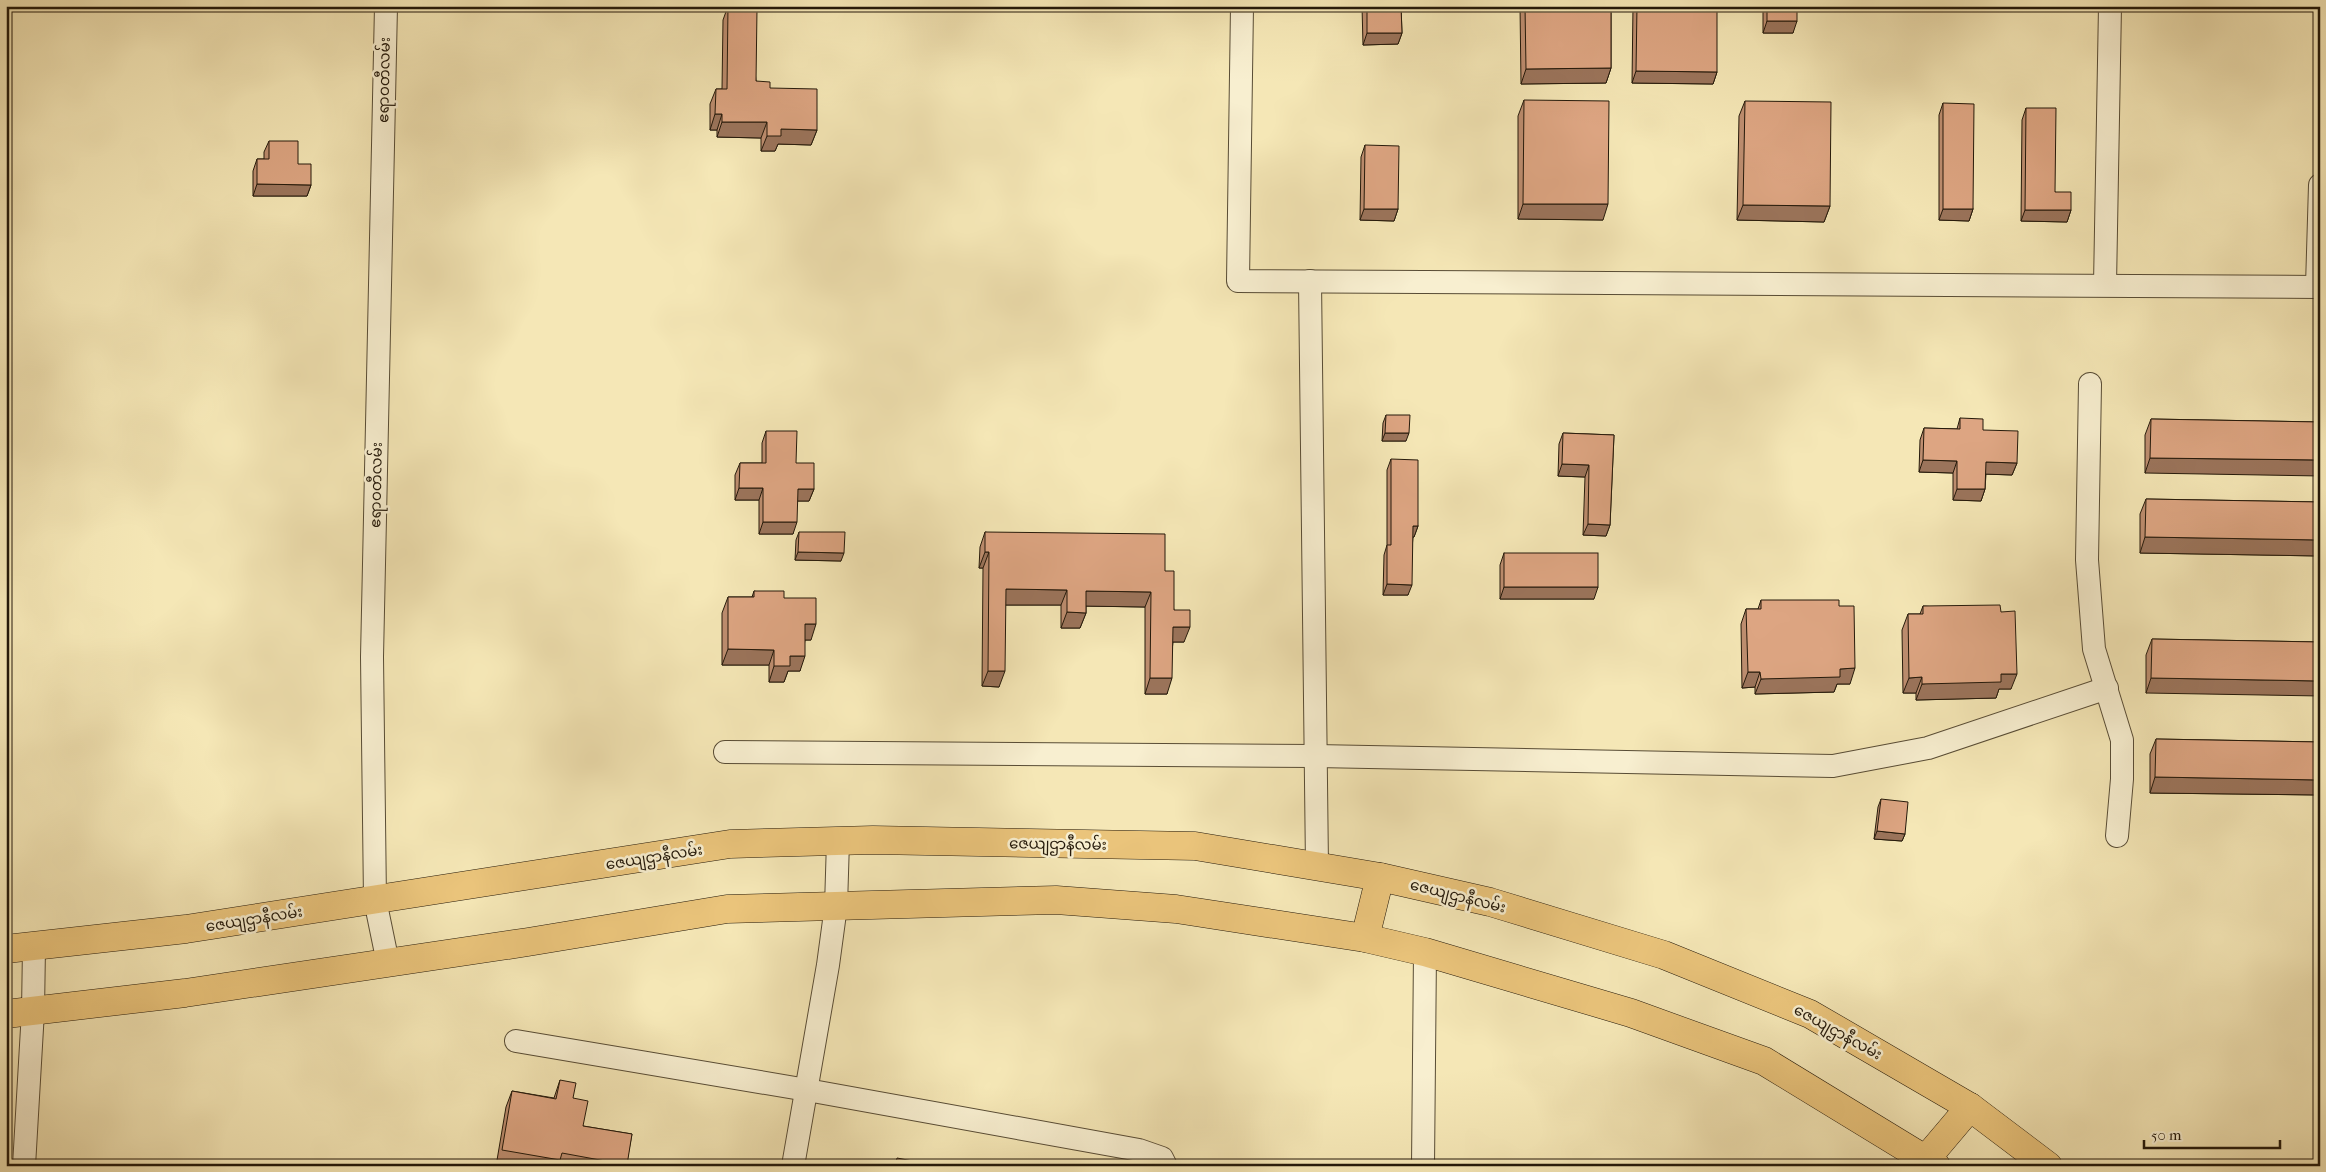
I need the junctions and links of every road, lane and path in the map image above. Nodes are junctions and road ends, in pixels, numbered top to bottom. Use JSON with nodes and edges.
{"nodes":[{"id":1,"x":386,"y":6,"type":"edge"},
{"id":2,"x":1242,"y":6,"type":"edge"},
{"id":3,"x":2110,"y":6,"type":"edge"},
{"id":4,"x":2320,"y":185,"type":"edge"},
{"id":5,"x":1310,"y":281,"type":"junction"},
{"id":6,"x":2105,"y":285,"type":"junction"},
{"id":7,"x":2318,"y":286,"type":"edge"},
{"id":8,"x":2090,"y":384,"type":"dead end"},
{"id":9,"x":2107,"y":688,"type":"junction"},
{"id":10,"x":725,"y":752,"type":"dead end"},
{"id":11,"x":1316,"y":756,"type":"junction"},
{"id":12,"x":2117,"y":836,"type":"dead end"},
{"id":13,"x":838,"y":841,"type":"junction"},
{"id":14,"x":1317,"y":866,"type":"junction"},
{"id":15,"x":1380,"y":877,"type":"junction"},
{"id":16,"x":375,"y":900,"type":"junction"},
{"id":17,"x":836,"y":906,"type":"junction"},
{"id":18,"x":1365,"y":938,"type":"junction"},
{"id":19,"x":34,"y":947,"type":"junction"},
{"id":20,"x":6,"y":949,"type":"edge"},
{"id":21,"x":1425,"y":952,"type":"junction"},
{"id":22,"x":388,"y":963,"type":"junction"},
{"id":23,"x":33,"y":1011,"type":"junction"},
{"id":24,"x":6,"y":1014,"type":"edge"},
{"id":25,"x":516,"y":1041,"type":"dead end"},
{"id":26,"x":806,"y":1090,"type":"junction"},
{"id":27,"x":1970,"y":1107,"type":"junction"},
{"id":28,"x":18,"y":1153,"type":"edge"},
{"id":29,"x":1931,"y":1162,"type":"edge"},
{"id":30,"x":793,"y":1166,"type":"edge"},
{"id":31,"x":1166,"y":1166,"type":"edge"},
{"id":32,"x":1423,"y":1166,"type":"edge"},
{"id":33,"x":2048,"y":1166,"type":"edge"}],
"edges":[{"from":1,"to":16,"type":"street","name":"ဧရာဝတီလမ်း"},
{"from":2,"to":5,"type":"street"},
{"from":3,"to":6,"type":"street"},
{"from":4,"to":7,"type":"street"},
{"from":5,"to":6,"type":"street"},
{"from":5,"to":11,"type":"street"},
{"from":6,"to":7,"type":"street"},
{"from":8,"to":9,"type":"street"},
{"from":9,"to":11,"type":"street"},
{"from":9,"to":12,"type":"street"},
{"from":10,"to":11,"type":"street"},
{"from":11,"to":14,"type":"street"},
{"from":13,"to":14,"type":"main road","name":"ဇေယျဌာနီလမ်း"},
{"from":13,"to":16,"type":"main road","name":"ဇေယျဌာနီလမ်း"},
{"from":13,"to":17,"type":"street"},
{"from":14,"to":15,"type":"main road","name":"ဇေယျဌာနီလမ်း"},
{"from":15,"to":18,"type":"main road"},
{"from":15,"to":27,"type":"main road","name":"ဇေယျဌာနီလမ်း"},
{"from":16,"to":19,"type":"main road","name":"ဇေယျဌာနီလမ်း"},
{"from":16,"to":22,"type":"street","name":"ဧရာဝတီလမ်း"},
{"from":17,"to":18,"type":"main road"},
{"from":17,"to":22,"type":"main road"},
{"from":17,"to":26,"type":"street"},
{"from":18,"to":21,"type":"main road"},
{"from":19,"to":20,"type":"main road","name":"ဇေယျဌာနီလမ်း"},
{"from":19,"to":23,"type":"street"},
{"from":21,"to":29,"type":"main road"},
{"from":21,"to":32,"type":"street"},
{"from":22,"to":23,"type":"main road"},
{"from":23,"to":24,"type":"main road"},
{"from":23,"to":28,"type":"street"},
{"from":25,"to":26,"type":"street"},
{"from":26,"to":30,"type":"street"},
{"from":26,"to":31,"type":"street"},
{"from":27,"to":29,"type":"main road"},
{"from":27,"to":33,"type":"main road","name":"ဇေယျဌာနီလမ်း"}]}
